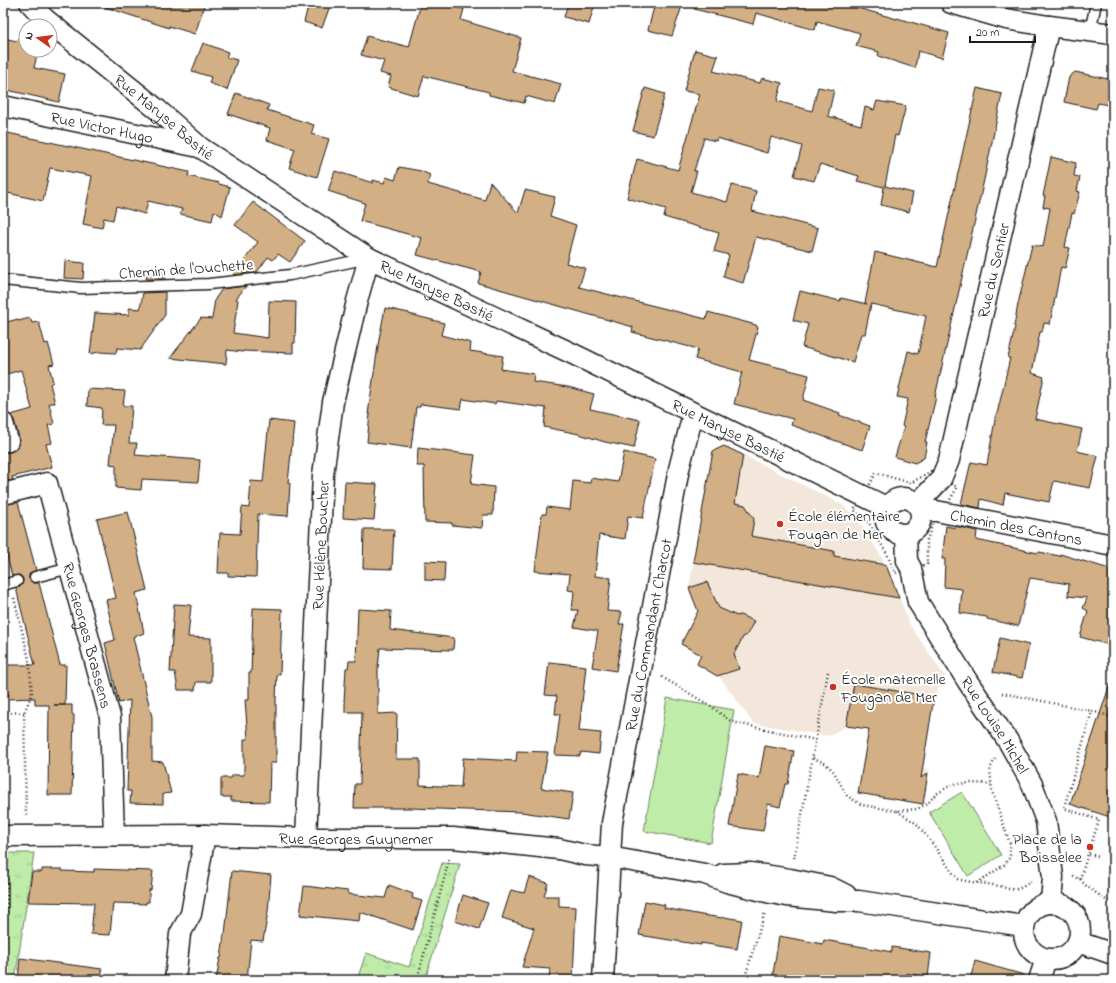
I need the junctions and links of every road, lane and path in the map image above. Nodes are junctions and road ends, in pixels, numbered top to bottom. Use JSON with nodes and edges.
{"nodes":[{"id":1,"x":30,"y":3,"type":"edge"},
{"id":2,"x":1096,"y":3,"type":"edge"},
{"id":3,"x":957,"y":4,"type":"edge"},
{"id":4,"x":1049,"y":26,"type":"junction"},
{"id":5,"x":1090,"y":32,"type":"junction"},
{"id":6,"x":1113,"y":34,"type":"edge"},
{"id":7,"x":3,"y":106,"type":"edge"},
{"id":8,"x":201,"y":148,"type":"junction"},
{"id":9,"x":369,"y":258,"type":"junction"},
{"id":10,"x":3,"y":280,"type":"edge"},
{"id":11,"x":693,"y":414,"type":"junction"},
{"id":12,"x":3,"y":494,"type":"edge"},
{"id":13,"x":886,"y":507,"type":"junction"},
{"id":14,"x":920,"y":509,"type":"junction"},
{"id":15,"x":906,"y":534,"type":"junction"},
{"id":16,"x":1113,"y":545,"type":"edge"},
{"id":17,"x":3,"y":556,"type":"edge"},
{"id":18,"x":70,"y":568,"type":"junction"},
{"id":19,"x":35,"y":577,"type":"dead end"},
{"id":20,"x":10,"y":583,"type":"edge"},
{"id":21,"x":641,"y":666,"type":"junction"},
{"id":22,"x":828,"y":672,"type":"dead end"},
{"id":23,"x":998,"y":693,"type":"dead end"},
{"id":24,"x":1092,"y":711,"type":"junction"},
{"id":25,"x":3,"y":712,"type":"edge"},
{"id":26,"x":24,"y":712,"type":"junction"},
{"id":27,"x":1113,"y":717,"type":"edge"},
{"id":28,"x":816,"y":740,"type":"junction"},
{"id":29,"x":1008,"y":741,"type":"junction"},
{"id":30,"x":813,"y":758,"type":"junction"},
{"id":31,"x":991,"y":784,"type":"junction"},
{"id":32,"x":897,"y":811,"type":"junction"},
{"id":33,"x":114,"y":835,"type":"junction"},
{"id":34,"x":205,"y":835,"type":"junction"},
{"id":35,"x":12,"y":836,"type":"edge"},
{"id":36,"x":306,"y":838,"type":"junction"},
{"id":37,"x":453,"y":838,"type":"junction"},
{"id":38,"x":1089,"y":854,"type":"junction"},
{"id":39,"x":609,"y":857,"type":"junction"},
{"id":40,"x":1100,"y":857,"type":"dead end"},
{"id":41,"x":705,"y":874,"type":"junction"},
{"id":42,"x":1053,"y":877,"type":"junction"},
{"id":43,"x":790,"y":879,"type":"junction"},
{"id":44,"x":1080,"y":879,"type":"junction"},
{"id":45,"x":976,"y":884,"type":"junction"},
{"id":46,"x":771,"y":893,"type":"junction"},
{"id":47,"x":859,"y":901,"type":"junction"},
{"id":48,"x":1051,"y":902,"type":"junction"},
{"id":49,"x":1113,"y":905,"type":"edge"},
{"id":50,"x":1024,"y":926,"type":"junction"},
{"id":51,"x":1078,"y":942,"type":"junction"},
{"id":52,"x":1113,"y":954,"type":"edge"},
{"id":53,"x":1046,"y":958,"type":"junction"},
{"id":54,"x":6,"y":980,"type":"edge"},
{"id":55,"x":175,"y":980,"type":"edge"},
{"id":56,"x":417,"y":980,"type":"edge"},
{"id":57,"x":603,"y":980,"type":"edge"},
{"id":58,"x":744,"y":980,"type":"edge"},
{"id":59,"x":1039,"y":980,"type":"edge"}],
"edges":[{"from":1,"to":8,"type":"street","name":"Rue Maryse Bastié"},
{"from":2,"to":5,"type":"lane"},
{"from":3,"to":4,"type":"street"},
{"from":4,"to":5,"type":"street"},
{"from":4,"to":14,"type":"street","name":"Rue du Sentier"},
{"from":5,"to":6,"type":"street"},
{"from":7,"to":8,"type":"street","name":"Rue Victor Hugo"},
{"from":8,"to":9,"type":"street","name":"Rue Maryse Bastié"},
{"from":9,"to":10,"type":"lane","name":"Chemin de l'Ouchette"},
{"from":9,"to":11,"type":"street","name":"Rue Maryse Bastié"},
{"from":9,"to":36,"type":"street","name":"Rue Hélène Boucher"},
{"from":11,"to":13,"type":"street","name":"Rue Maryse Bastié"},
{"from":11,"to":21,"type":"street","name":"Rue du Commandant Charcot"},
{"from":12,"to":18,"type":"street","name":"Rue Georges Brassens"},
{"from":13,"to":14,"type":"street"},
{"from":13,"to":15,"type":"street"},
{"from":14,"to":15,"type":"street"},
{"from":14,"to":16,"type":"street","name":"Chemin des Cantons"},
{"from":15,"to":29,"type":"street","name":"Rue Louise Michel"},
{"from":17,"to":20,"type":"path"},
{"from":18,"to":19,"type":"lane"},
{"from":18,"to":33,"type":"street","name":"Rue Georges Brassens"},
{"from":20,"to":26,"type":"path"},
{"from":21,"to":28,"type":"path"},
{"from":21,"to":39,"type":"street","name":"Rue du Commandant Charcot"},
{"from":22,"to":28,"type":"path"},
{"from":23,"to":24,"type":"path"},
{"from":24,"to":27,"type":"path"},
{"from":24,"to":38,"type":"path"},
{"from":25,"to":26,"type":"path"},
{"from":26,"to":35,"type":"path"},
{"from":28,"to":30,"type":"path"},
{"from":29,"to":31,"type":"path"},
{"from":29,"to":42,"type":"street","name":"Rue Louise Michel"},
{"from":30,"to":32,"type":"path"},
{"from":30,"to":43,"type":"path"},
{"from":31,"to":32,"type":"path"},
{"from":31,"to":45,"type":"path"},
{"from":32,"to":45,"type":"path"},
{"from":33,"to":34,"type":"street","name":"Rue Georges Guynemer"},
{"from":33,"to":35,"type":"street","name":"Rue Georges Guynemer"},
{"from":34,"to":36,"type":"street","name":"Rue Georges Guynemer"},
{"from":34,"to":55,"type":"street"},
{"from":35,"to":54,"type":"path"},
{"from":36,"to":37,"type":"street","name":"Rue Georges Guynemer"},
{"from":37,"to":39,"type":"street","name":"Rue Georges Guynemer"},
{"from":37,"to":56,"type":"path"},
{"from":38,"to":40,"type":"path"},
{"from":38,"to":44,"type":"path"},
{"from":39,"to":41,"type":"street","name":"Rue Georges Guynemer"},
{"from":39,"to":57,"type":"street","name":"Rue du Commandant Charcot"},
{"from":41,"to":43,"type":"street","name":"Rue Georges Guynemer"},
{"from":41,"to":46,"type":"street","name":"Rue Georges Guynemer"},
{"from":42,"to":44,"type":"path"},
{"from":42,"to":45,"type":"path"},
{"from":42,"to":48,"type":"street","name":"Rue Louise Michel"},
{"from":43,"to":47,"type":"street","name":"Rue Georges Guynemer"},
{"from":44,"to":49,"type":"path"},
{"from":46,"to":47,"type":"street","name":"Rue Georges Guynemer"},
{"from":46,"to":58,"type":"path"},
{"from":47,"to":50,"type":"street","name":"Rue Georges Guynemer"},
{"from":48,"to":50,"type":"street"},
{"from":48,"to":51,"type":"street"},
{"from":50,"to":53,"type":"street"},
{"from":51,"to":52,"type":"street"},
{"from":51,"to":53,"type":"street"},
{"from":53,"to":59,"type":"street"}]}
